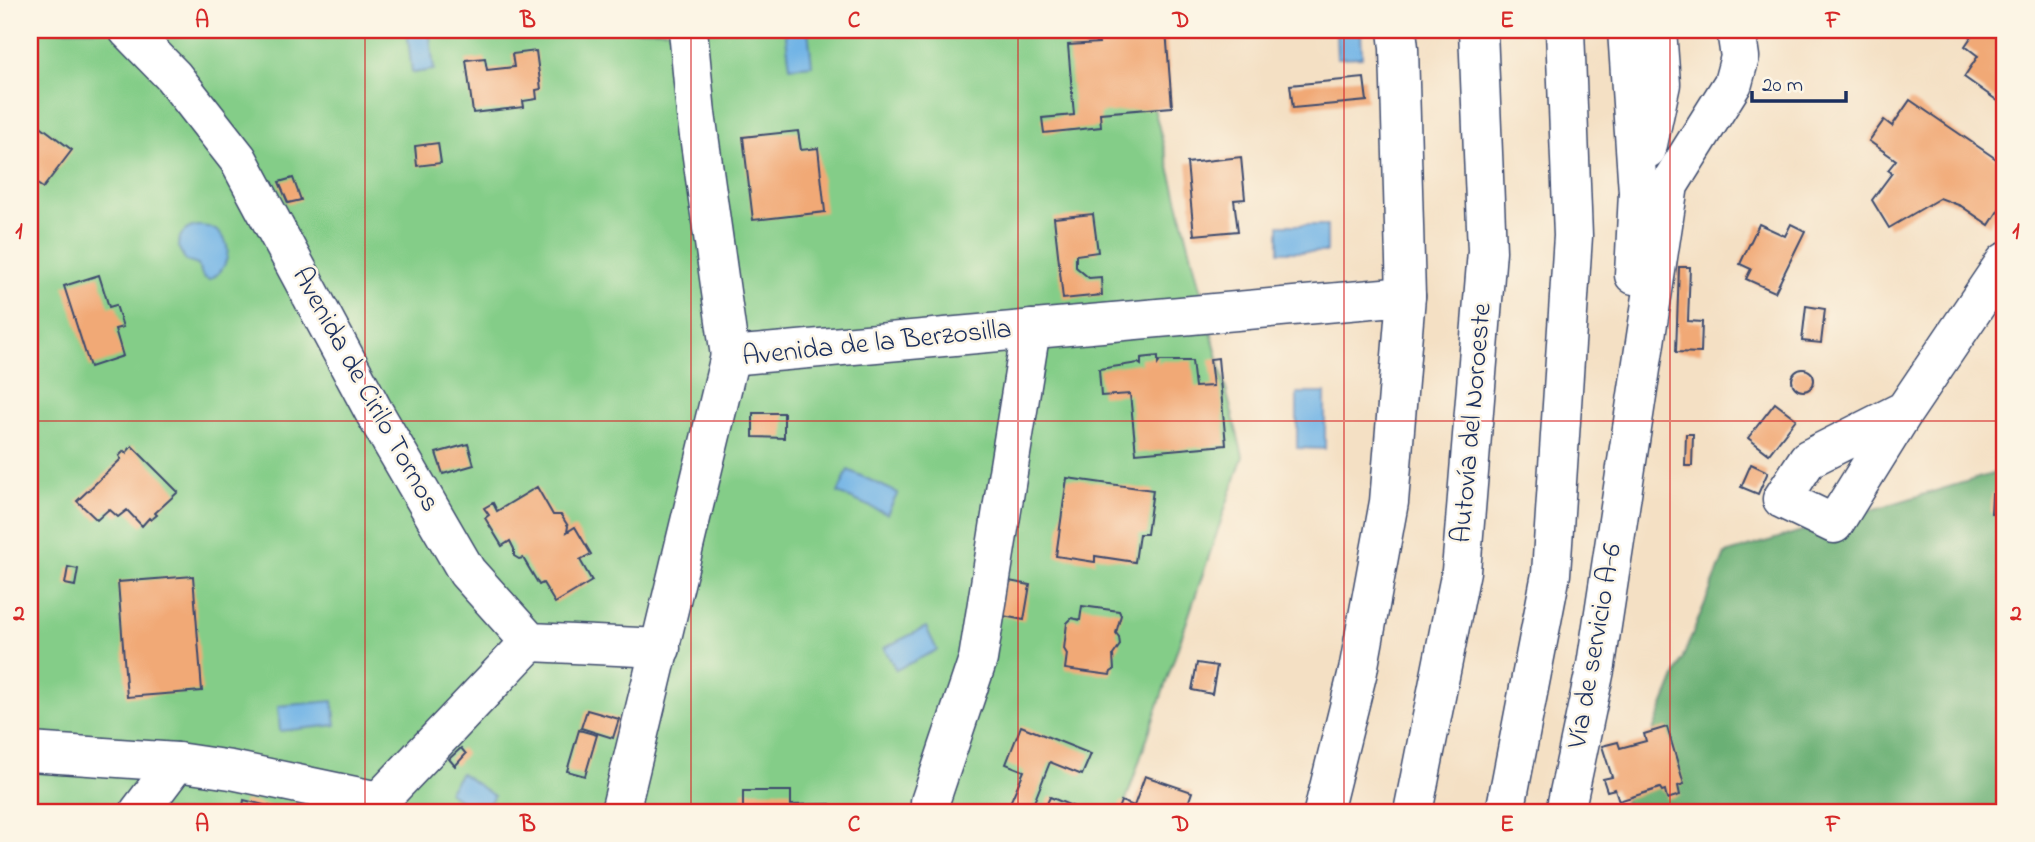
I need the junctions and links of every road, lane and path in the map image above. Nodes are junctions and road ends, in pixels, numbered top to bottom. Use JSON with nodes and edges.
{"nodes":[{"id":1,"x":128,"y":30,"type":"edge"},
{"id":2,"x":688,"y":30,"type":"edge"},
{"id":3,"x":1396,"y":30,"type":"edge"},
{"id":4,"x":1478,"y":30,"type":"edge"},
{"id":5,"x":1565,"y":30,"type":"edge"},
{"id":6,"x":1627,"y":30,"type":"edge"},
{"id":7,"x":1657,"y":30,"type":"edge"},
{"id":8,"x":1736,"y":30,"type":"edge"},
{"id":9,"x":1637,"y":192,"type":"junction"},
{"id":10,"x":2005,"y":262,"type":"edge"},
{"id":11,"x":1406,"y":296,"type":"junction"},
{"id":12,"x":1031,"y":329,"type":"junction"},
{"id":13,"x":730,"y":356,"type":"junction"},
{"id":14,"x":1905,"y":410,"type":"dead end"},
{"id":15,"x":1625,"y":480,"type":"junction"},
{"id":16,"x":530,"y":642,"type":"junction"},
{"id":17,"x":661,"y":648,"type":"junction"},
{"id":18,"x":30,"y":752,"type":"edge"},
{"id":19,"x":177,"y":762,"type":"junction"},
{"id":20,"x":930,"y":802,"type":"dead end"},
{"id":21,"x":139,"y":812,"type":"edge"},
{"id":22,"x":620,"y":812,"type":"edge"},
{"id":23,"x":1323,"y":812,"type":"edge"},
{"id":24,"x":1413,"y":812,"type":"edge"},
{"id":25,"x":1505,"y":812,"type":"edge"},
{"id":26,"x":1565,"y":812,"type":"edge"}],
"edges":[{"from":1,"to":16,"type":"main road","name":"Avenida de Cirilo Tornos"},
{"from":2,"to":13,"type":"main road"},
{"from":3,"to":11,"type":"main road"},
{"from":4,"to":24,"type":"main road","name":"Autovía del Noroeste"},
{"from":5,"to":25,"type":"main road"},
{"from":6,"to":9,"type":"main road"},
{"from":7,"to":9,"type":"main road"},
{"from":8,"to":15,"type":"main road"},
{"from":9,"to":15,"type":"main road"},
{"from":10,"to":14,"type":"main road"},
{"from":11,"to":12,"type":"main road","name":"Avenida de la Berzosilla"},
{"from":11,"to":23,"type":"main road"},
{"from":12,"to":13,"type":"main road","name":"Avenida de la Berzosilla"},
{"from":12,"to":20,"type":"main road"},
{"from":13,"to":17,"type":"main road","name":"Avenida de la Berzosilla"},
{"from":15,"to":26,"type":"main road","name":"Vía de servicio A-6"},
{"from":16,"to":17,"type":"main road"},
{"from":16,"to":19,"type":"main road"},
{"from":17,"to":22,"type":"main road","name":"Avenida de la Berzosilla"},
{"from":18,"to":19,"type":"main road"},
{"from":19,"to":21,"type":"main road"}]}
